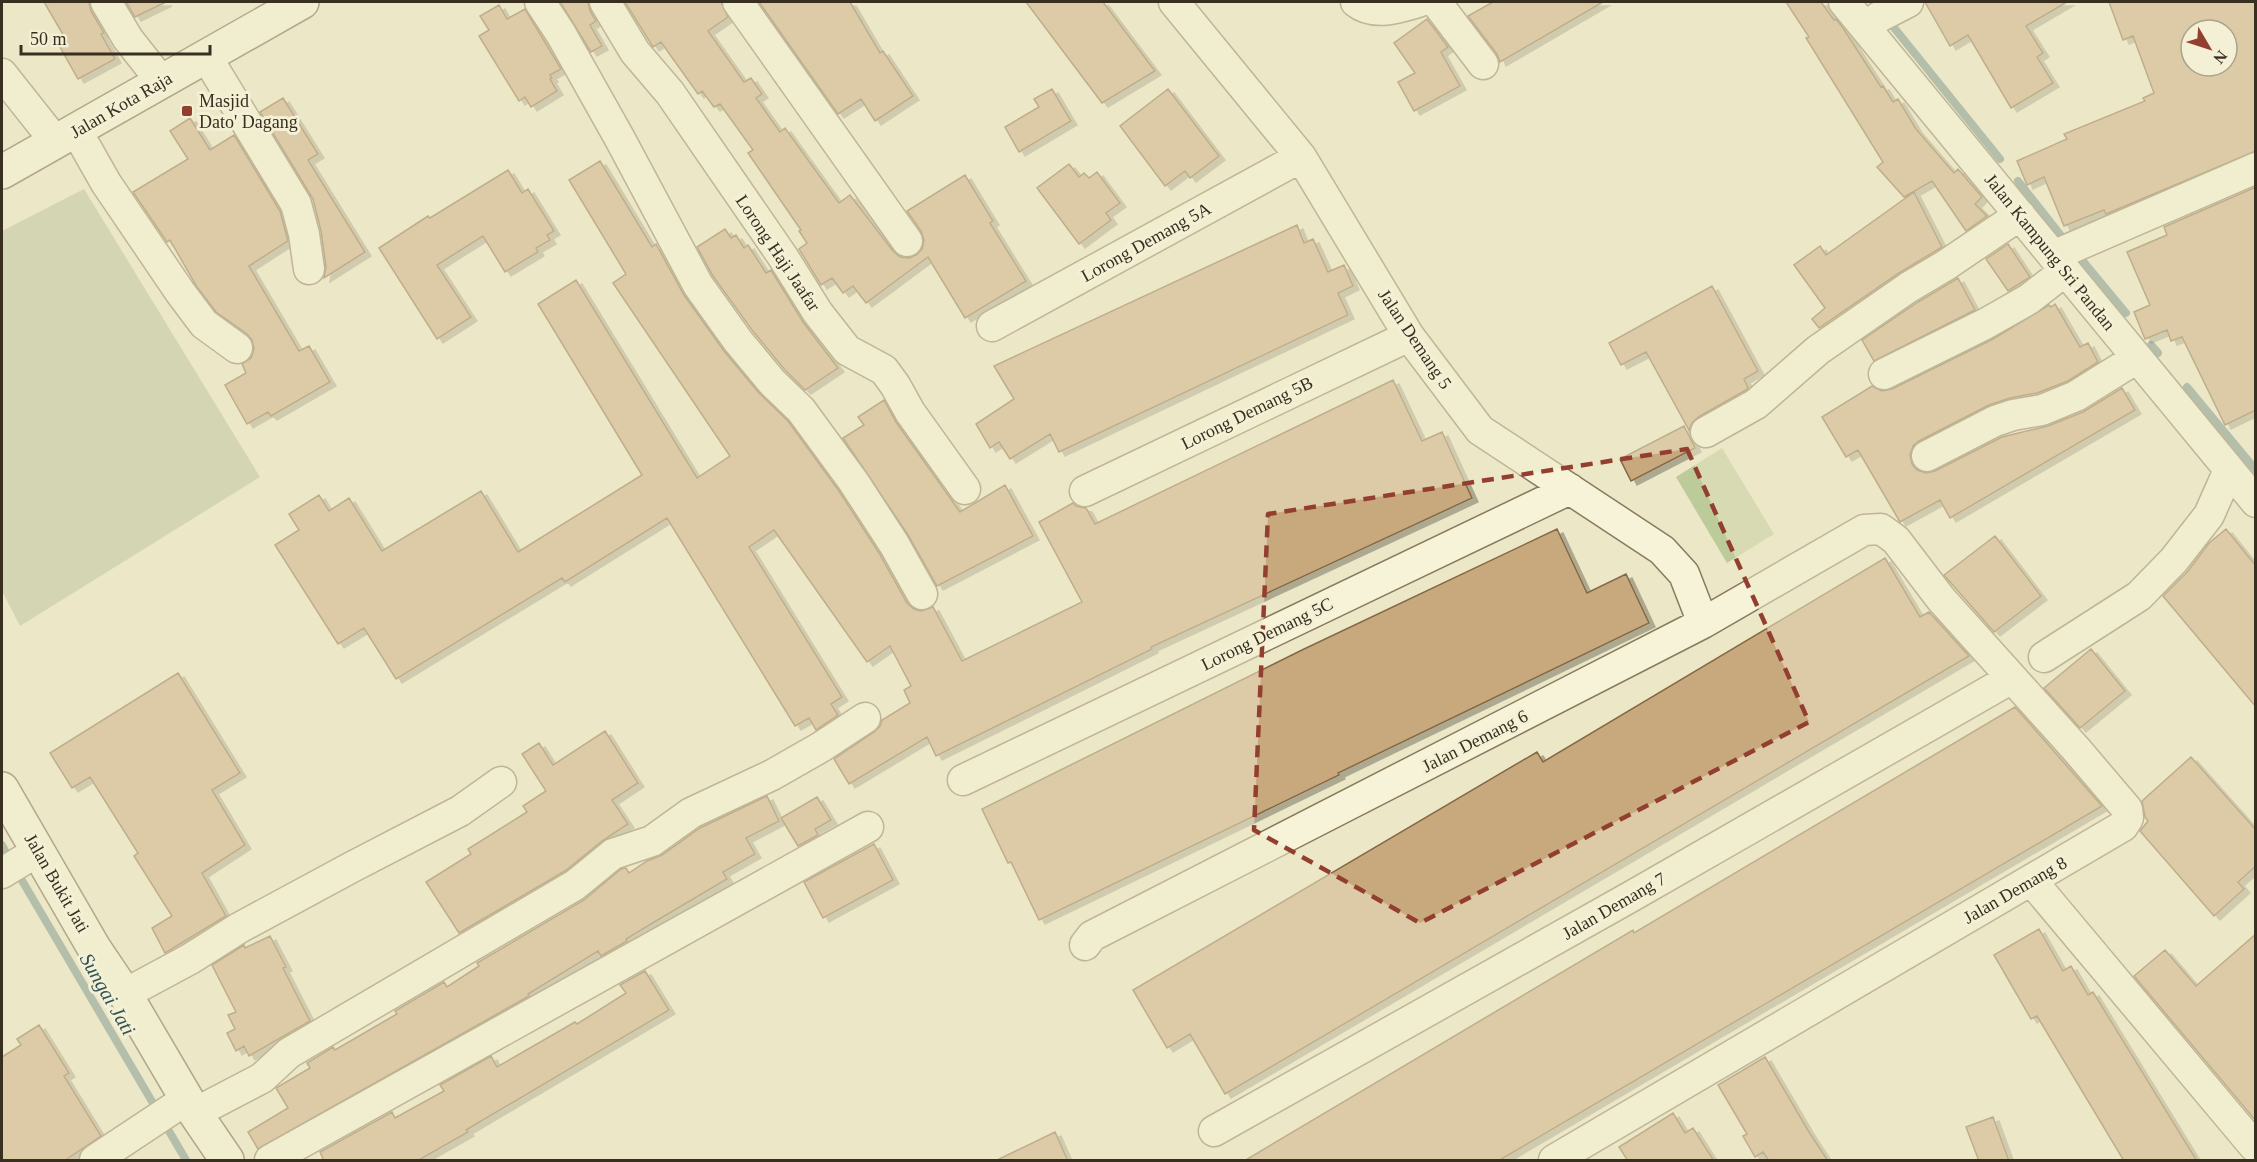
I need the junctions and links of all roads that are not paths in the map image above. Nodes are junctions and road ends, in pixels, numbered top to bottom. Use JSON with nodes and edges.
{"nodes":[{"id":1,"x":106,"y":2,"type":"edge"},
{"id":2,"x":303,"y":2,"type":"edge"},
{"id":3,"x":540,"y":2,"type":"edge"},
{"id":4,"x":605,"y":2,"type":"edge"},
{"id":5,"x":738,"y":2,"type":"edge"},
{"id":6,"x":1174,"y":2,"type":"edge"},
{"id":7,"x":1356,"y":2,"type":"edge"},
{"id":8,"x":1418,"y":2,"type":"edge"},
{"id":9,"x":1436,"y":2,"type":"edge"},
{"id":10,"x":1844,"y":2,"type":"edge"},
{"id":11,"x":1885,"y":15,"type":"edge"},
{"id":12,"x":206,"y":56,"type":"junction"},
{"id":13,"x":1483,"y":64,"type":"dead end"},
{"id":14,"x":2,"y":74,"type":"edge"},
{"id":15,"x":162,"y":81,"type":"junction"},
{"id":16,"x":66,"y":136,"type":"junction"},
{"id":17,"x":1301,"y":157,"type":"junction"},
{"id":18,"x":2256,"y":168,"type":"edge"},
{"id":19,"x":2,"y":172,"type":"edge"},
{"id":20,"x":2020,"y":215,"type":"junction"},
{"id":21,"x":907,"y":241,"type":"dead end"},
{"id":22,"x":2059,"y":264,"type":"junction"},
{"id":23,"x":309,"y":269,"type":"dead end"},
{"id":24,"x":992,"y":327,"type":"dead end"},
{"id":25,"x":1409,"y":336,"type":"junction"},
{"id":26,"x":237,"y":348,"type":"dead end"},
{"id":27,"x":2138,"y":358,"type":"junction"},
{"id":28,"x":1884,"y":374,"type":"dead end"},
{"id":29,"x":1706,"y":432,"type":"dead end"},
{"id":30,"x":1927,"y":456,"type":"dead end"},
{"id":31,"x":2229,"y":470,"type":"junction"},
{"id":32,"x":965,"y":489,"type":"dead end"},
{"id":33,"x":1570,"y":489,"type":"junction"},
{"id":34,"x":1084,"y":491,"type":"dead end"},
{"id":35,"x":2256,"y":502,"type":"edge"},
{"id":36,"x":1864,"y":530,"type":"joint"},
{"id":37,"x":922,"y":594,"type":"dead end"},
{"id":38,"x":1704,"y":623,"type":"junction"},
{"id":39,"x":2044,"y":657,"type":"dead end"},
{"id":40,"x":2012,"y":678,"type":"junction"},
{"id":41,"x":865,"y":718,"type":"dead end"},
{"id":42,"x":963,"y":780,"type":"dead end"},
{"id":43,"x":501,"y":782,"type":"dead end"},
{"id":44,"x":2,"y":789,"type":"edge"},
{"id":45,"x":868,"y":827,"type":"dead end"},
{"id":46,"x":17,"y":863,"type":"edge"},
{"id":47,"x":2031,"y":880,"type":"junction"},
{"id":48,"x":1085,"y":945,"type":"dead end"},
{"id":49,"x":125,"y":994,"type":"junction"},
{"id":50,"x":176,"y":1111,"type":"junction"},
{"id":51,"x":1214,"y":1131,"type":"dead end"},
{"id":52,"x":2249,"y":1151,"type":"edge"},
{"id":53,"x":95,"y":1161,"type":"edge"},
{"id":54,"x":227,"y":1161,"type":"edge"},
{"id":55,"x":270,"y":1161,"type":"edge"},
{"id":56,"x":1554,"y":1161,"type":"edge"}],
"edges":[{"from":1,"to":15,"type":"street"},
{"from":2,"to":12,"type":"street","name":"Jalan Kota Raja"},
{"from":3,"to":37,"type":"street"},
{"from":4,"to":32,"type":"street","name":"Lorong Haji Jaafar"},
{"from":5,"to":21,"type":"street"},
{"from":6,"to":17,"type":"street","name":"Jalan Demang 5"},
{"from":7,"to":8,"type":"street"},
{"from":9,"to":13,"type":"street"},
{"from":10,"to":11,"type":"street","name":"Jalan Kampung Sri Pandan"},
{"from":11,"to":20,"type":"street","name":"Jalan Kampung Sri Pandan"},
{"from":12,"to":15,"type":"street","name":"Jalan Kota Raja"},
{"from":12,"to":23,"type":"street"},
{"from":14,"to":16,"type":"street"},
{"from":15,"to":16,"type":"street","name":"Jalan Kota Raja"},
{"from":16,"to":19,"type":"street","name":"Jalan Kota Raja"},
{"from":16,"to":26,"type":"street"},
{"from":17,"to":24,"type":"street","name":"Lorong Demang 5A"},
{"from":17,"to":25,"type":"street","name":"Jalan Demang 5"},
{"from":18,"to":22,"type":"street"},
{"from":20,"to":22,"type":"street","name":"Jalan Kampung Sri Pandan"},
{"from":20,"to":29,"type":"street"},
{"from":22,"to":27,"type":"street","name":"Jalan Kampung Sri Pandan"},
{"from":22,"to":28,"type":"street"},
{"from":25,"to":33,"type":"street","name":"Jalan Demang 5"},
{"from":25,"to":34,"type":"street","name":"Lorong Demang 5B"},
{"from":27,"to":30,"type":"street"},
{"from":27,"to":31,"type":"street","name":"Jalan Kampung Sri Pandan"},
{"from":31,"to":35,"type":"street","name":"Jalan Kampung Sri Pandan"},
{"from":31,"to":39,"type":"street"},
{"from":33,"to":38,"type":"street","name":"Jalan Demang 5"},
{"from":33,"to":42,"type":"street","name":"Lorong Demang 5C"},
{"from":36,"to":38,"type":"street","name":"Jalan Demang 6"},
{"from":36,"to":40,"type":"street","name":"Jalan Demang 8"},
{"from":38,"to":48,"type":"street","name":"Jalan Demang 6"},
{"from":40,"to":47,"type":"street","name":"Jalan Demang 8"},
{"from":40,"to":51,"type":"street","name":"Jalan Demang 7"},
{"from":41,"to":50,"type":"street"},
{"from":43,"to":49,"type":"street"},
{"from":44,"to":46,"type":"street","name":"Jalan Bukit Jati"},
{"from":45,"to":55,"type":"street"},
{"from":46,"to":49,"type":"street","name":"Jalan Bukit Jati"},
{"from":47,"to":52,"type":"street"},
{"from":47,"to":56,"type":"street","name":"Jalan Demang 8"},
{"from":49,"to":50,"type":"street","name":"Jalan Bukit Jati"},
{"from":50,"to":53,"type":"street"},
{"from":50,"to":54,"type":"street","name":"Jalan Bukit Jati"}]}
